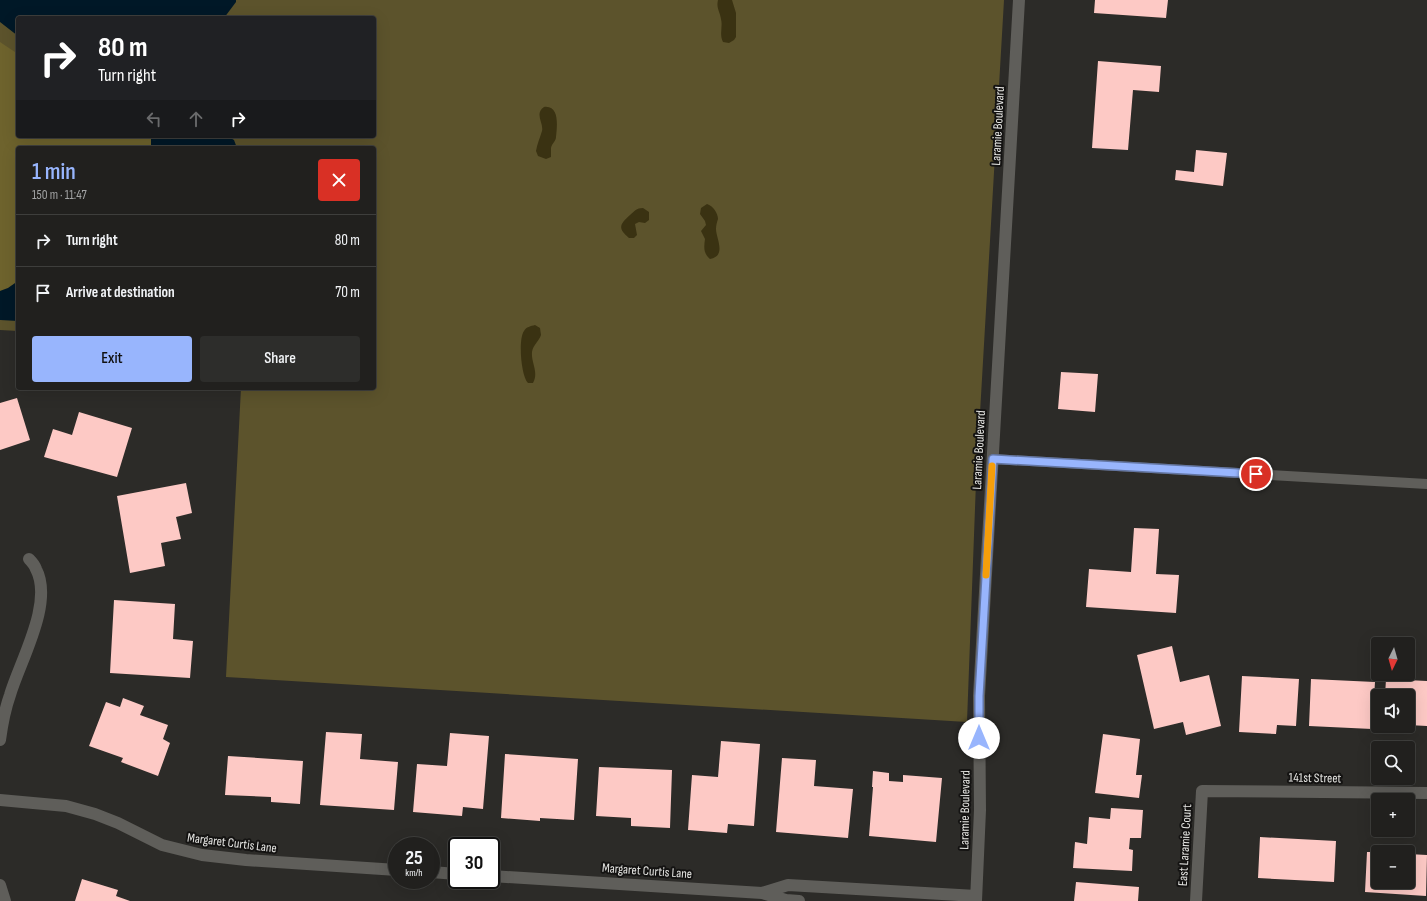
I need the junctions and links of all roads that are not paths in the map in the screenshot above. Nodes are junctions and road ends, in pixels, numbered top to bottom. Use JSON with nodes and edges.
{"nodes":[{"id":1,"x":1019,"y":0,"type":"edge"},
{"id":2,"x":993,"y":459,"type":"junction"},
{"id":3,"x":1427,"y":484,"type":"edge"},
{"id":4,"x":30,"y":559,"type":"dead end"},
{"id":5,"x":0,"y":740,"type":"edge"},
{"id":6,"x":1202,"y":791,"type":"joint"},
{"id":7,"x":1427,"y":793,"type":"edge"},
{"id":8,"x":0,"y":800,"type":"edge"},
{"id":9,"x":388,"y":869,"type":"edge"},
{"id":10,"x":500,"y":877,"type":"edge"},
{"id":11,"x":0,"y":885,"type":"edge"},
{"id":12,"x":761,"y":897,"type":"edge"},
{"id":13,"x":976,"y":898,"type":"edge"},
{"id":14,"x":5,"y":901,"type":"edge"},
{"id":15,"x":799,"y":901,"type":"edge"},
{"id":16,"x":1196,"y":901,"type":"edge"}],
"edges":[{"from":1,"to":2,"type":"street","name":"Laramie Boulevard"},
{"from":2,"to":3,"type":"lane"},
{"from":2,"to":13,"type":"street","name":"Laramie Boulevard"},
{"from":4,"to":5,"type":"street"},
{"from":6,"to":7,"type":"street","name":"141st Street"},
{"from":6,"to":16,"type":"street","name":"East Laramie Court"},
{"from":8,"to":9,"type":"street","name":"Margaret Curtis Lane"},
{"from":10,"to":12,"type":"street","name":"Margaret Curtis Lane"},
{"from":11,"to":14,"type":"street"},
{"from":12,"to":13,"type":"street"},
{"from":12,"to":15,"type":"street","name":"Margaret Curtis Lane"}]}
